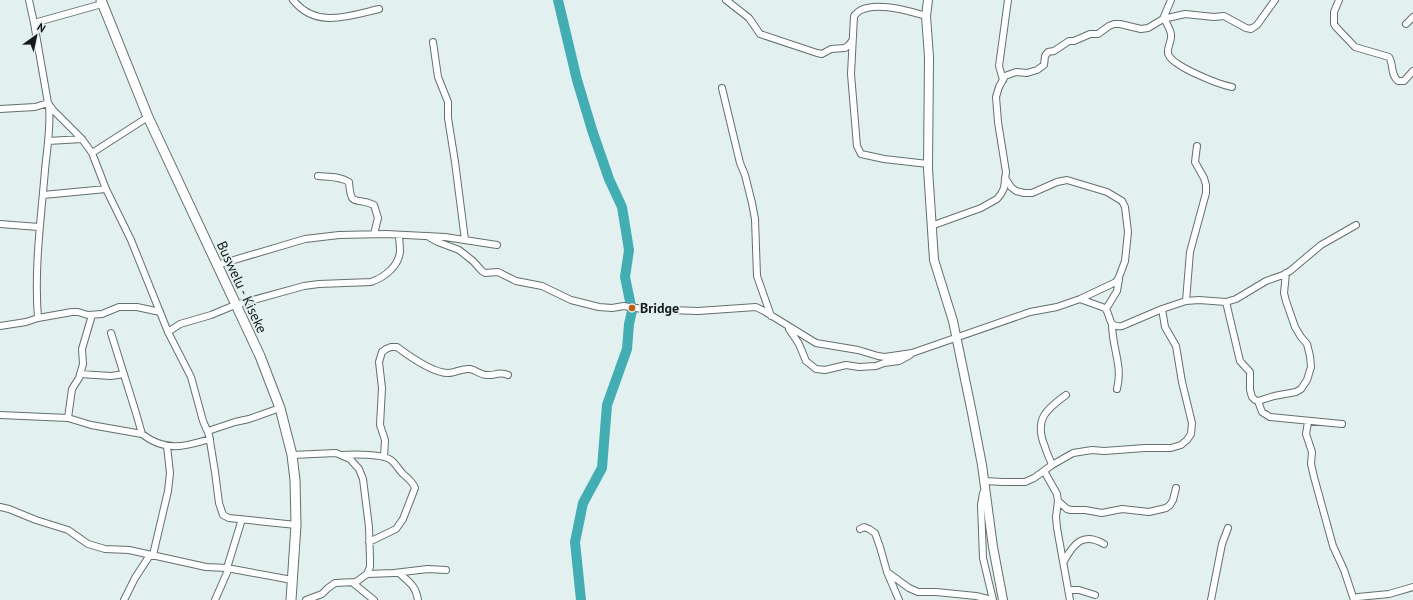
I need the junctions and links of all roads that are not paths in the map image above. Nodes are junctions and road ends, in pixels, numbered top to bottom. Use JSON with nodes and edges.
{"nodes":[{"id":1,"x":29,"y":0,"type":"edge"},
{"id":2,"x":293,"y":0,"type":"edge"},
{"id":3,"x":726,"y":0,"type":"edge"},
{"id":4,"x":928,"y":0,"type":"edge"},
{"id":5,"x":1008,"y":0,"type":"edge"},
{"id":6,"x":1170,"y":0,"type":"edge"},
{"id":7,"x":1274,"y":0,"type":"edge"},
{"id":8,"x":1339,"y":0,"type":"edge"},
{"id":9,"x":101,"y":2,"type":"edge"},
{"id":10,"x":379,"y":9,"type":"dead end"},
{"id":11,"x":926,"y":16,"type":"junction"},
{"id":12,"x":1413,"y":17,"type":"edge"},
{"id":13,"x":1164,"y":18,"type":"junction"},
{"id":14,"x":34,"y":23,"type":"junction"},
{"id":15,"x":1406,"y":24,"type":"dead end"},
{"id":16,"x":852,"y":41,"type":"junction"},
{"id":17,"x":433,"y":42,"type":"dead end"},
{"id":18,"x":1413,"y":71,"type":"edge"},
{"id":19,"x":1002,"y":80,"type":"junction"},
{"id":20,"x":722,"y":88,"type":"dead end"},
{"id":21,"x":1232,"y":88,"type":"dead end"},
{"id":22,"x":49,"y":105,"type":"junction"},
{"id":23,"x":0,"y":109,"type":"edge"},
{"id":24,"x":148,"y":117,"type":"junction"},
{"id":25,"x":82,"y":139,"type":"junction"},
{"id":26,"x":48,"y":141,"type":"junction"},
{"id":27,"x":1197,"y":146,"type":"dead end"},
{"id":28,"x":92,"y":153,"type":"junction"},
{"id":29,"x":928,"y":164,"type":"junction"},
{"id":30,"x":318,"y":176,"type":"dead end"},
{"id":31,"x":1005,"y":178,"type":"junction"},
{"id":32,"x":106,"y":189,"type":"junction"},
{"id":33,"x":43,"y":195,"type":"junction"},
{"id":34,"x":0,"y":224,"type":"edge"},
{"id":35,"x":1356,"y":225,"type":"dead end"},
{"id":36,"x":931,"y":226,"type":"junction"},
{"id":37,"x":39,"y":227,"type":"junction"},
{"id":38,"x":374,"y":234,"type":"junction"},
{"id":39,"x":399,"y":235,"type":"junction"},
{"id":40,"x":427,"y":236,"type":"junction"},
{"id":41,"x":465,"y":240,"type":"junction"},
{"id":42,"x":497,"y":245,"type":"dead end"},
{"id":43,"x":217,"y":265,"type":"junction"},
{"id":44,"x":1286,"y":273,"type":"junction"},
{"id":45,"x":1119,"y":277,"type":"junction"},
{"id":46,"x":1080,"y":299,"type":"junction"},
{"id":47,"x":1186,"y":301,"type":"junction"},
{"id":48,"x":1226,"y":302,"type":"junction"},
{"id":49,"x":235,"y":304,"type":"junction"},
{"id":50,"x":1106,"y":309,"type":"junction"},
{"id":51,"x":1162,"y":309,"type":"junction"},
{"id":52,"x":160,"y":312,"type":"junction"},
{"id":53,"x":92,"y":315,"type":"junction"},
{"id":54,"x":771,"y":316,"type":"junction"},
{"id":55,"x":38,"y":318,"type":"junction"},
{"id":56,"x":786,"y":324,"type":"junction"},
{"id":57,"x":1112,"y":324,"type":"junction"},
{"id":58,"x":0,"y":326,"type":"edge"},
{"id":59,"x":168,"y":332,"type":"junction"},
{"id":60,"x":111,"y":333,"type":"dead end"},
{"id":61,"x":956,"y":338,"type":"junction"},
{"id":62,"x":912,"y":353,"type":"junction"},
{"id":63,"x":80,"y":374,"type":"junction"},
{"id":64,"x":124,"y":374,"type":"junction"},
{"id":65,"x":508,"y":375,"type":"dead end"},
{"id":66,"x":1117,"y":389,"type":"dead end"},
{"id":67,"x":1066,"y":395,"type":"dead end"},
{"id":68,"x":1258,"y":401,"type":"junction"},
{"id":69,"x":280,"y":408,"type":"junction"},
{"id":70,"x":0,"y":416,"type":"edge"},
{"id":71,"x":68,"y":418,"type":"junction"},
{"id":72,"x":1308,"y":422,"type":"junction"},
{"id":73,"x":1342,"y":424,"type":"dead end"},
{"id":74,"x":208,"y":431,"type":"junction"},
{"id":75,"x":142,"y":434,"type":"junction"},
{"id":76,"x":210,"y":439,"type":"junction"},
{"id":77,"x":167,"y":446,"type":"junction"},
{"id":78,"x":342,"y":454,"type":"junction"},
{"id":79,"x":292,"y":455,"type":"junction"},
{"id":80,"x":384,"y":457,"type":"junction"},
{"id":81,"x":1052,"y":465,"type":"junction"},
{"id":82,"x":1044,"y":472,"type":"junction"},
{"id":83,"x":984,"y":480,"type":"junction"},
{"id":84,"x":1176,"y":488,"type":"dead end"},
{"id":85,"x":986,"y":491,"type":"junction"},
{"id":86,"x":1058,"y":501,"type":"junction"},
{"id":87,"x":0,"y":507,"type":"edge"},
{"id":88,"x":242,"y":519,"type":"junction"},
{"id":89,"x":296,"y":526,"type":"junction"},
{"id":90,"x":1228,"y":528,"type":"dead end"},
{"id":91,"x":860,"y":529,"type":"dead end"},
{"id":92,"x":369,"y":542,"type":"junction"},
{"id":93,"x":1104,"y":544,"type":"dead end"},
{"id":94,"x":152,"y":555,"type":"junction"},
{"id":95,"x":1064,"y":561,"type":"junction"},
{"id":96,"x":228,"y":568,"type":"junction"},
{"id":97,"x":446,"y":570,"type":"dead end"},
{"id":98,"x":887,"y":572,"type":"junction"},
{"id":99,"x":399,"y":573,"type":"junction"},
{"id":100,"x":367,"y":574,"type":"junction"},
{"id":101,"x":292,"y":580,"type":"junction"},
{"id":102,"x":353,"y":583,"type":"junction"},
{"id":103,"x":1413,"y":587,"type":"edge"},
{"id":104,"x":1069,"y":590,"type":"junction"},
{"id":105,"x":928,"y":592,"type":"junction"},
{"id":106,"x":1095,"y":594,"type":"dead end"},
{"id":107,"x":124,"y":600,"type":"edge"},
{"id":108,"x":215,"y":600,"type":"edge"},
{"id":109,"x":291,"y":600,"type":"edge"},
{"id":110,"x":306,"y":600,"type":"edge"},
{"id":111,"x":374,"y":600,"type":"edge"},
{"id":112,"x":418,"y":600,"type":"edge"},
{"id":113,"x":899,"y":600,"type":"edge"},
{"id":114,"x":927,"y":600,"type":"edge"},
{"id":115,"x":992,"y":600,"type":"edge"},
{"id":116,"x":1003,"y":600,"type":"edge"},
{"id":117,"x":1070,"y":600,"type":"edge"},
{"id":118,"x":1211,"y":600,"type":"edge"},
{"id":119,"x":1354,"y":600,"type":"edge"}],
"edges":[{"from":1,"to":14,"type":"street"},
{"from":2,"to":10,"type":"street"},
{"from":3,"to":16,"type":"street"},
{"from":4,"to":11,"type":"street"},
{"from":5,"to":19,"type":"street"},
{"from":6,"to":13,"type":"street"},
{"from":7,"to":13,"type":"street"},
{"from":8,"to":18,"type":"street"},
{"from":9,"to":14,"type":"street"},
{"from":9,"to":24,"type":"main road","name":"Buswelu - Kiseke"},
{"from":11,"to":16,"type":"street"},
{"from":11,"to":29,"type":"street"},
{"from":12,"to":15,"type":"street"},
{"from":13,"to":19,"type":"street"},
{"from":13,"to":21,"type":"street"},
{"from":14,"to":22,"type":"street"},
{"from":16,"to":29,"type":"street"},
{"from":17,"to":41,"type":"street"},
{"from":19,"to":31,"type":"street"},
{"from":20,"to":54,"type":"street"},
{"from":22,"to":23,"type":"street"},
{"from":22,"to":25,"type":"street"},
{"from":22,"to":26,"type":"street"},
{"from":24,"to":28,"type":"street"},
{"from":24,"to":43,"type":"main road","name":"Buswelu - Kiseke"},
{"from":25,"to":26,"type":"street"},
{"from":25,"to":28,"type":"street"},
{"from":26,"to":33,"type":"street"},
{"from":27,"to":47,"type":"street"},
{"from":28,"to":32,"type":"street"},
{"from":29,"to":36,"type":"street"},
{"from":30,"to":38,"type":"street"},
{"from":31,"to":36,"type":"street"},
{"from":31,"to":45,"type":"street"},
{"from":32,"to":33,"type":"street"},
{"from":32,"to":52,"type":"street"},
{"from":33,"to":37,"type":"street"},
{"from":34,"to":37,"type":"street"},
{"from":35,"to":44,"type":"street"},
{"from":36,"to":61,"type":"street"},
{"from":37,"to":55,"type":"street"},
{"from":38,"to":39,"type":"street"},
{"from":38,"to":43,"type":"street"},
{"from":39,"to":40,"type":"street"},
{"from":39,"to":49,"type":"street"},
{"from":40,"to":41,"type":"street"},
{"from":40,"to":54,"type":"street"},
{"from":41,"to":42,"type":"street"},
{"from":43,"to":49,"type":"main road","name":"Buswelu - Kiseke"},
{"from":44,"to":48,"type":"street"},
{"from":44,"to":68,"type":"street"},
{"from":45,"to":46,"type":"street"},
{"from":45,"to":50,"type":"street"},
{"from":46,"to":50,"type":"street"},
{"from":46,"to":61,"type":"street"},
{"from":47,"to":48,"type":"street"},
{"from":47,"to":51,"type":"street"},
{"from":48,"to":68,"type":"street"},
{"from":49,"to":59,"type":"street"},
{"from":49,"to":69,"type":"main road","name":"Buswelu - Kiseke"},
{"from":50,"to":57,"type":"street"},
{"from":51,"to":57,"type":"street"},
{"from":51,"to":81,"type":"street"},
{"from":52,"to":53,"type":"street"},
{"from":52,"to":59,"type":"street"},
{"from":53,"to":55,"type":"street"},
{"from":53,"to":63,"type":"street"},
{"from":54,"to":56,"type":"street"},
{"from":55,"to":58,"type":"street"},
{"from":56,"to":62,"type":"street"},
{"from":56,"to":62,"type":"street"},
{"from":57,"to":66,"type":"street"},
{"from":59,"to":74,"type":"street"},
{"from":60,"to":64,"type":"street"},
{"from":61,"to":62,"type":"street"},
{"from":61,"to":83,"type":"street"},
{"from":63,"to":64,"type":"street"},
{"from":63,"to":71,"type":"street"},
{"from":64,"to":75,"type":"street"},
{"from":65,"to":80,"type":"street"},
{"from":67,"to":81,"type":"street"},
{"from":68,"to":72,"type":"street"},
{"from":69,"to":74,"type":"street"},
{"from":69,"to":79,"type":"main road","name":"Buswelu - Kiseke"},
{"from":70,"to":71,"type":"street"},
{"from":71,"to":75,"type":"street"},
{"from":72,"to":73,"type":"street"},
{"from":72,"to":119,"type":"street"},
{"from":74,"to":76,"type":"street"},
{"from":75,"to":77,"type":"street"},
{"from":76,"to":77,"type":"street"},
{"from":76,"to":88,"type":"street"},
{"from":77,"to":94,"type":"street"},
{"from":78,"to":79,"type":"street"},
{"from":78,"to":80,"type":"street"},
{"from":78,"to":92,"type":"street"},
{"from":79,"to":89,"type":"main road","name":"Buswelu - Kiseke"},
{"from":80,"to":92,"type":"street"},
{"from":81,"to":82,"type":"street"},
{"from":82,"to":83,"type":"street"},
{"from":82,"to":86,"type":"street"},
{"from":83,"to":85,"type":"street"},
{"from":84,"to":86,"type":"street"},
{"from":85,"to":115,"type":"street"},
{"from":85,"to":116,"type":"street"},
{"from":86,"to":95,"type":"street"},
{"from":87,"to":94,"type":"street"},
{"from":88,"to":89,"type":"street"},
{"from":88,"to":96,"type":"street"},
{"from":89,"to":101,"type":"main road","name":"Buswelu - Kiseke"},
{"from":90,"to":118,"type":"street"},
{"from":91,"to":98,"type":"street"},
{"from":92,"to":100,"type":"street"},
{"from":93,"to":95,"type":"street"},
{"from":94,"to":96,"type":"street"},
{"from":94,"to":107,"type":"street"},
{"from":95,"to":104,"type":"street"},
{"from":96,"to":101,"type":"street"},
{"from":96,"to":108,"type":"street"},
{"from":97,"to":99,"type":"street"},
{"from":98,"to":105,"type":"street"},
{"from":98,"to":113,"type":"street"},
{"from":99,"to":100,"type":"street"},
{"from":99,"to":112,"type":"street"},
{"from":100,"to":102,"type":"street"},
{"from":101,"to":109,"type":"main road","name":"Buswelu - Kiseke"},
{"from":102,"to":110,"type":"street"},
{"from":102,"to":111,"type":"street"},
{"from":103,"to":119,"type":"street"},
{"from":104,"to":106,"type":"street"},
{"from":104,"to":117,"type":"street"},
{"from":105,"to":114,"type":"street"},
{"from":105,"to":115,"type":"street"}]}
